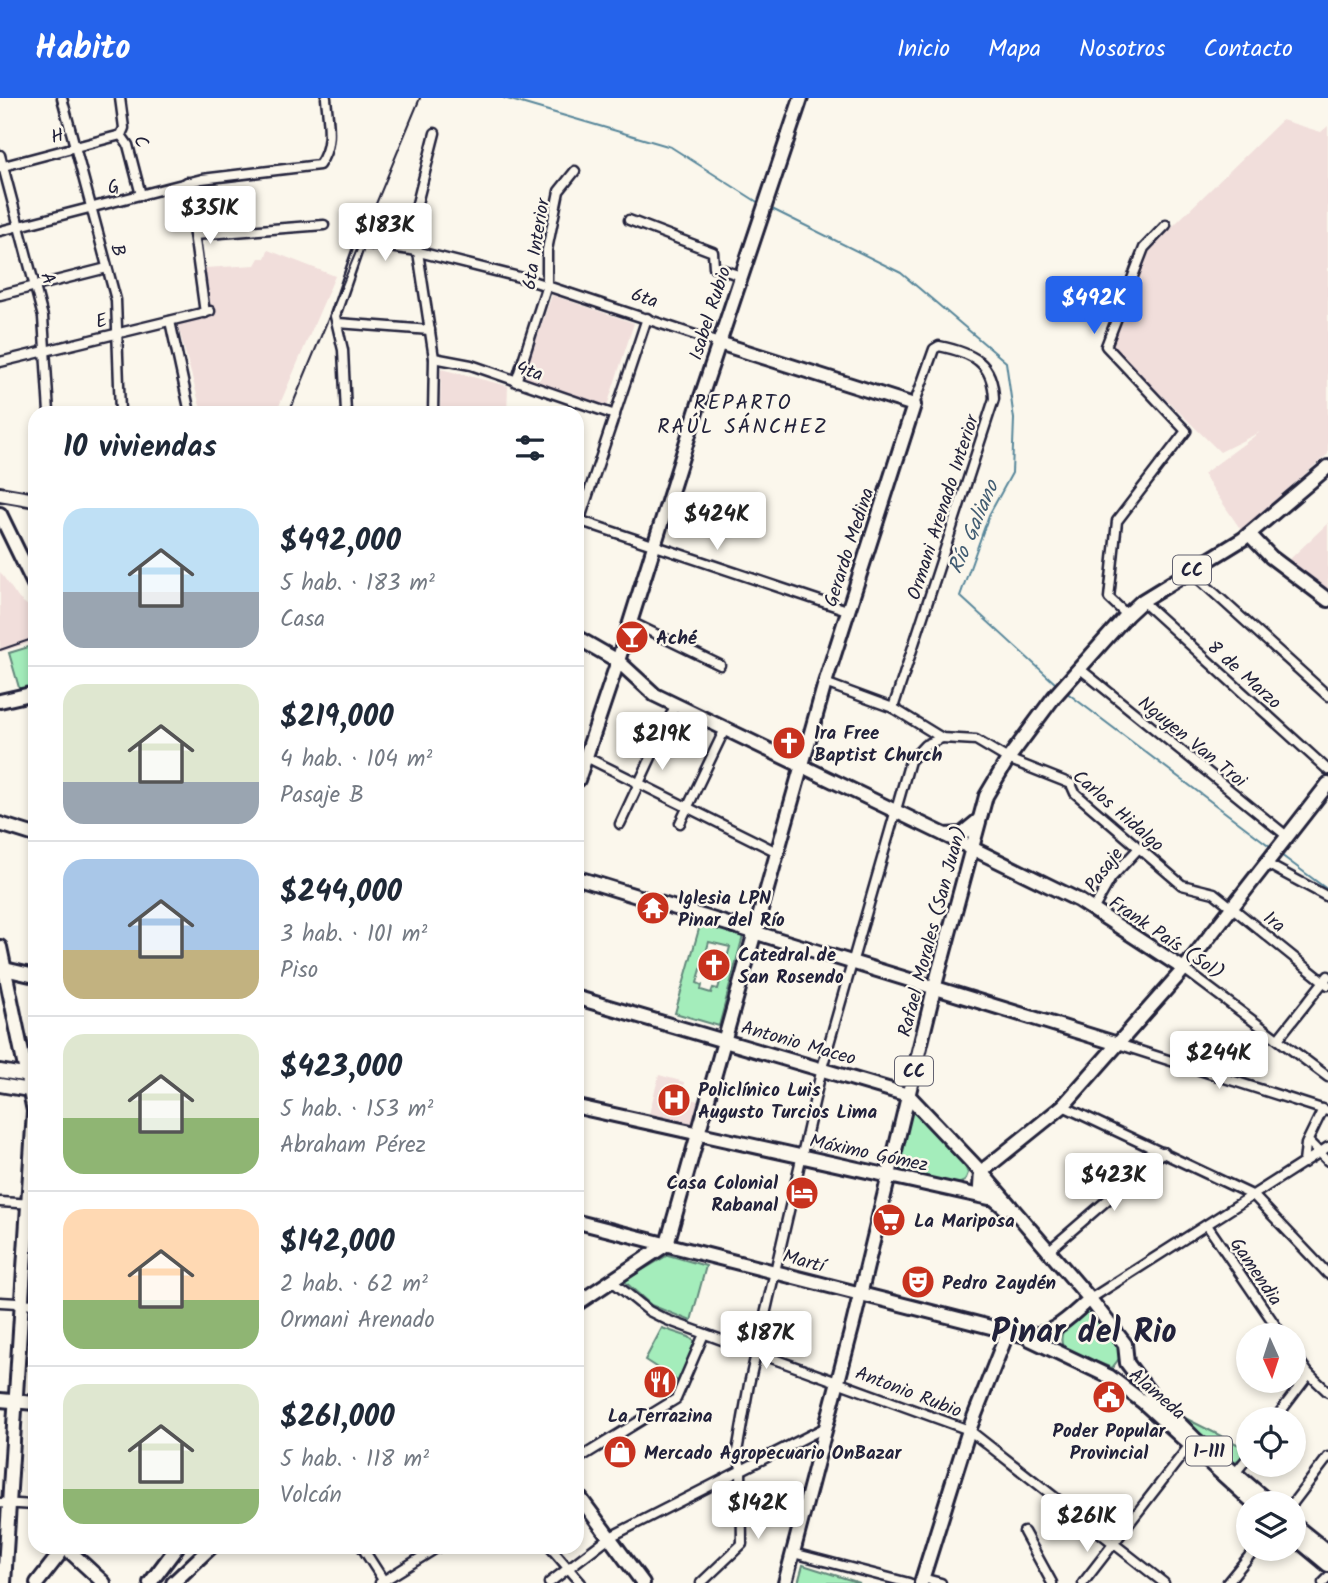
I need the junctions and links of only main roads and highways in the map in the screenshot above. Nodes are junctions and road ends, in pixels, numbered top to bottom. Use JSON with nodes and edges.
{"nodes":[{"id":1,"x":802,"y":98,"type":"edge"},
{"id":2,"x":719,"y":343,"type":"junction"},
{"id":3,"x":914,"y":404,"type":"joint"},
{"id":4,"x":1328,"y":467,"type":"edge"},
{"id":5,"x":0,"y":494,"type":"edge"},
{"id":6,"x":28,"y":499,"type":"edge"},
{"id":7,"x":0,"y":514,"type":"edge"},
{"id":8,"x":1249,"y":534,"type":"junction"},
{"id":9,"x":28,"y":572,"type":"edge"},
{"id":10,"x":1328,"y":600,"type":"edge"},
{"id":11,"x":584,"y":641,"type":"edge"},
{"id":12,"x":618,"y":660,"type":"junction"},
{"id":13,"x":28,"y":695,"type":"edge"},
{"id":14,"x":0,"y":701,"type":"edge"},
{"id":15,"x":584,"y":756,"type":"edge"},
{"id":16,"x":802,"y":764,"type":"junction"},
{"id":17,"x":1328,"y":785,"type":"edge"},
{"id":18,"x":981,"y":817,"type":"junction"},
{"id":19,"x":0,"y":824,"type":"edge"},
{"id":20,"x":28,"y":833,"type":"edge"},
{"id":21,"x":946,"y":835,"type":"junction"},
{"id":22,"x":973,"y":848,"type":"junction"},
{"id":23,"x":584,"y":880,"type":"edge"},
{"id":24,"x":753,"y":932,"type":"junction"},
{"id":25,"x":0,"y":947,"type":"edge"},
{"id":26,"x":2,"y":968,"type":"edge"},
{"id":27,"x":1184,"y":969,"type":"junction"},
{"id":28,"x":28,"y":974,"type":"edge"},
{"id":29,"x":934,"y":989,"type":"junction"},
{"id":30,"x":584,"y":1000,"type":"edge"},
{"id":31,"x":724,"y":1040,"type":"junction"},
{"id":32,"x":1118,"y":1044,"type":"junction"},
{"id":33,"x":28,"y":1065,"type":"edge"},
{"id":34,"x":0,"y":1071,"type":"edge"},
{"id":35,"x":28,"y":1076,"type":"edge"},
{"id":36,"x":0,"y":1085,"type":"edge"},
{"id":37,"x":28,"y":1090,"type":"edge"},
{"id":38,"x":908,"y":1095,"type":"junction"},
{"id":39,"x":584,"y":1108,"type":"edge"},
{"id":40,"x":696,"y":1134,"type":"junction"},
{"id":41,"x":981,"y":1172,"type":"junction"},
{"id":42,"x":889,"y":1176,"type":"junction"},
{"id":43,"x":989,"y":1198,"type":"junction"},
{"id":44,"x":1014,"y":1214,"type":"junction"},
{"id":45,"x":584,"y":1223,"type":"edge"},
{"id":46,"x":667,"y":1244,"type":"junction"},
{"id":47,"x":860,"y":1295,"type":"junction"},
{"id":48,"x":584,"y":1299,"type":"edge"},
{"id":49,"x":1090,"y":1299,"type":"junction"},
{"id":50,"x":28,"y":1311,"type":"edge"},
{"id":51,"x":1008,"y":1331,"type":"junction"},
{"id":52,"x":1053,"y":1331,"type":"junction"},
{"id":53,"x":1021,"y":1335,"type":"junction"},
{"id":54,"x":1056,"y":1350,"type":"junction"},
{"id":55,"x":1127,"y":1363,"type":"junction"},
{"id":56,"x":1110,"y":1377,"type":"junction"},
{"id":57,"x":0,"y":1400,"type":"edge"},
{"id":58,"x":15,"y":1402,"type":"junction"},
{"id":59,"x":28,"y":1403,"type":"edge"},
{"id":60,"x":1192,"y":1443,"type":"junction"},
{"id":61,"x":1232,"y":1477,"type":"junction"},
{"id":62,"x":1244,"y":1491,"type":"edge"},
{"id":63,"x":1252,"y":1491,"type":"edge"},
{"id":64,"x":4,"y":1503,"type":"edge"},
{"id":65,"x":584,"y":1504,"type":"edge"},
{"id":66,"x":1306,"y":1534,"type":"edge"},
{"id":67,"x":1306,"y":1547,"type":"edge"},
{"id":68,"x":1328,"y":1552,"type":"edge"},
{"id":69,"x":60,"y":1554,"type":"edge"},
{"id":70,"x":73,"y":1554,"type":"edge"},
{"id":71,"x":172,"y":1554,"type":"edge"},
{"id":72,"x":204,"y":1554,"type":"edge"},
{"id":73,"x":1328,"y":1565,"type":"edge"},
{"id":74,"x":922,"y":1580,"type":"edge"},
{"id":75,"x":4,"y":1583,"type":"edge"},
{"id":76,"x":37,"y":1583,"type":"edge"},
{"id":77,"x":104,"y":1583,"type":"edge"},
{"id":78,"x":150,"y":1583,"type":"edge"},
{"id":79,"x":173,"y":1583,"type":"edge"},
{"id":80,"x":643,"y":1583,"type":"edge"},
{"id":81,"x":785,"y":1583,"type":"edge"}],
"edges":[{"from":1,"to":2,"type":"main road","name":"Isabel Rubio"},
{"from":2,"to":3,"type":"main road","name":"6ta"},
{"from":2,"to":12,"type":"main road","name":"Isabel Rubio"},
{"from":3,"to":16,"type":"main road","name":"Gerardo Medina"},
{"from":4,"to":8,"type":"main road","name":"Rafael Morales (San Juan)","number":"CC"},
{"from":5,"to":6,"type":"main road"},
{"from":7,"to":9,"type":"main road"},
{"from":8,"to":10,"type":"main road"},
{"from":8,"to":18,"type":"main road","name":"Rafael Morales (San Juan)","number":"CC"},
{"from":11,"to":12,"type":"main road"},
{"from":12,"to":15,"type":"main road","name":"Isabel Rubio"},
{"from":12,"to":16,"type":"main road"},
{"from":13,"to":14,"type":"main road"},
{"from":16,"to":21,"type":"main road"},
{"from":16,"to":24,"type":"main road","name":"Gerardo Medina"},
{"from":17,"to":27,"type":"main road"},
{"from":18,"to":21,"type":"main road"},
{"from":18,"to":22,"type":"main road","name":"Rafael Morales (San Juan)","number":"CC"},
{"from":19,"to":20,"type":"main road"},
{"from":21,"to":22,"type":"main road","name":"Frank País (Sol)"},
{"from":22,"to":27,"type":"main road","name":"Frank País (Sol)"},
{"from":22,"to":29,"type":"main road","name":"Rafael Morales (San Juan)","number":"CC"},
{"from":23,"to":24,"type":"main road"},
{"from":24,"to":29,"type":"main road"},
{"from":24,"to":31,"type":"main road","name":"Gerardo Medina"},
{"from":25,"to":26,"type":"main road"},
{"from":26,"to":28,"type":"main road"},
{"from":26,"to":33,"type":"main road"},
{"from":27,"to":32,"type":"main road"},
{"from":29,"to":32,"type":"main road"},
{"from":29,"to":38,"type":"main road","name":"Rafael Morales (San Juan)","number":"CC"},
{"from":30,"to":31,"type":"main road","name":"Antonio Maceo"},
{"from":31,"to":38,"type":"main road","name":"Antonio Maceo"},
{"from":31,"to":40,"type":"main road","name":"Gerardo Medina"},
{"from":32,"to":41,"type":"main road"},
{"from":34,"to":35,"type":"main road"},
{"from":36,"to":37,"type":"main road"},
{"from":38,"to":41,"type":"main road","name":"Antonio Maceo"},
{"from":38,"to":42,"type":"main road","name":"Rafael Morales (San Juan)","number":"CC"},
{"from":39,"to":40,"type":"main road","name":"Máximo Gómez"},
{"from":40,"to":42,"type":"main road","name":"Máximo Gómez"},
{"from":40,"to":46,"type":"main road","name":"Gerardo Medina"},
{"from":41,"to":43,"type":"main road","name":"Antonio Maceo"},
{"from":41,"to":44,"type":"main road","name":"Antonio Maceo"},
{"from":42,"to":43,"type":"main road","name":"Máximo Gómez"},
{"from":42,"to":47,"type":"main road","name":"Rafael Morales (San Juan)","number":"CC"},
{"from":43,"to":44,"type":"main road","name":"Antonio Maceo"},
{"from":44,"to":49,"type":"main road","name":"Antonio Maceo"},
{"from":45,"to":46,"type":"main road","name":"Martí"},
{"from":46,"to":47,"type":"main road","name":"Martí"},
{"from":46,"to":48,"type":"main road"},
{"from":47,"to":51,"type":"main road","name":"Martí","number":"1-111"},
{"from":47,"to":81,"type":"main road","name":"Rafael Morales (San Juan)","number":"CC"},
{"from":49,"to":52,"type":"main road"},
{"from":49,"to":55,"type":"main road","name":"Alameda","number":"1-111"},
{"from":50,"to":58,"type":"main road"},
{"from":51,"to":53,"type":"main road","name":"Martí","number":"1-111"},
{"from":51,"to":74,"type":"main road"},
{"from":52,"to":53,"type":"main road","number":"1-111"},
{"from":52,"to":54,"type":"main road"},
{"from":53,"to":54,"type":"main road","name":"Alameda","number":"1-111"},
{"from":54,"to":56,"type":"main road","name":"Alameda","number":"1-111"},
{"from":55,"to":56,"type":"main road"},
{"from":55,"to":60,"type":"main road","name":"Alameda","number":"1-111"},
{"from":56,"to":60,"type":"main road","name":"Alameda","number":"1-111"},
{"from":57,"to":58,"type":"main road"},
{"from":58,"to":59,"type":"main road"},
{"from":58,"to":64,"type":"main road"},
{"from":60,"to":61,"type":"main road","name":"Alameda","number":"1-111"},
{"from":61,"to":62,"type":"main road","name":"Alameda","number":"1-111"},
{"from":61,"to":63,"type":"main road","name":"Alameda","number":"1-111"},
{"from":64,"to":75,"type":"main road"},
{"from":65,"to":80,"type":"main road"},
{"from":66,"to":68,"type":"main road"},
{"from":67,"to":73,"type":"main road"},
{"from":69,"to":76,"type":"main road"},
{"from":70,"to":77,"type":"main road"},
{"from":71,"to":78,"type":"main road"},
{"from":72,"to":79,"type":"main road"}]}
